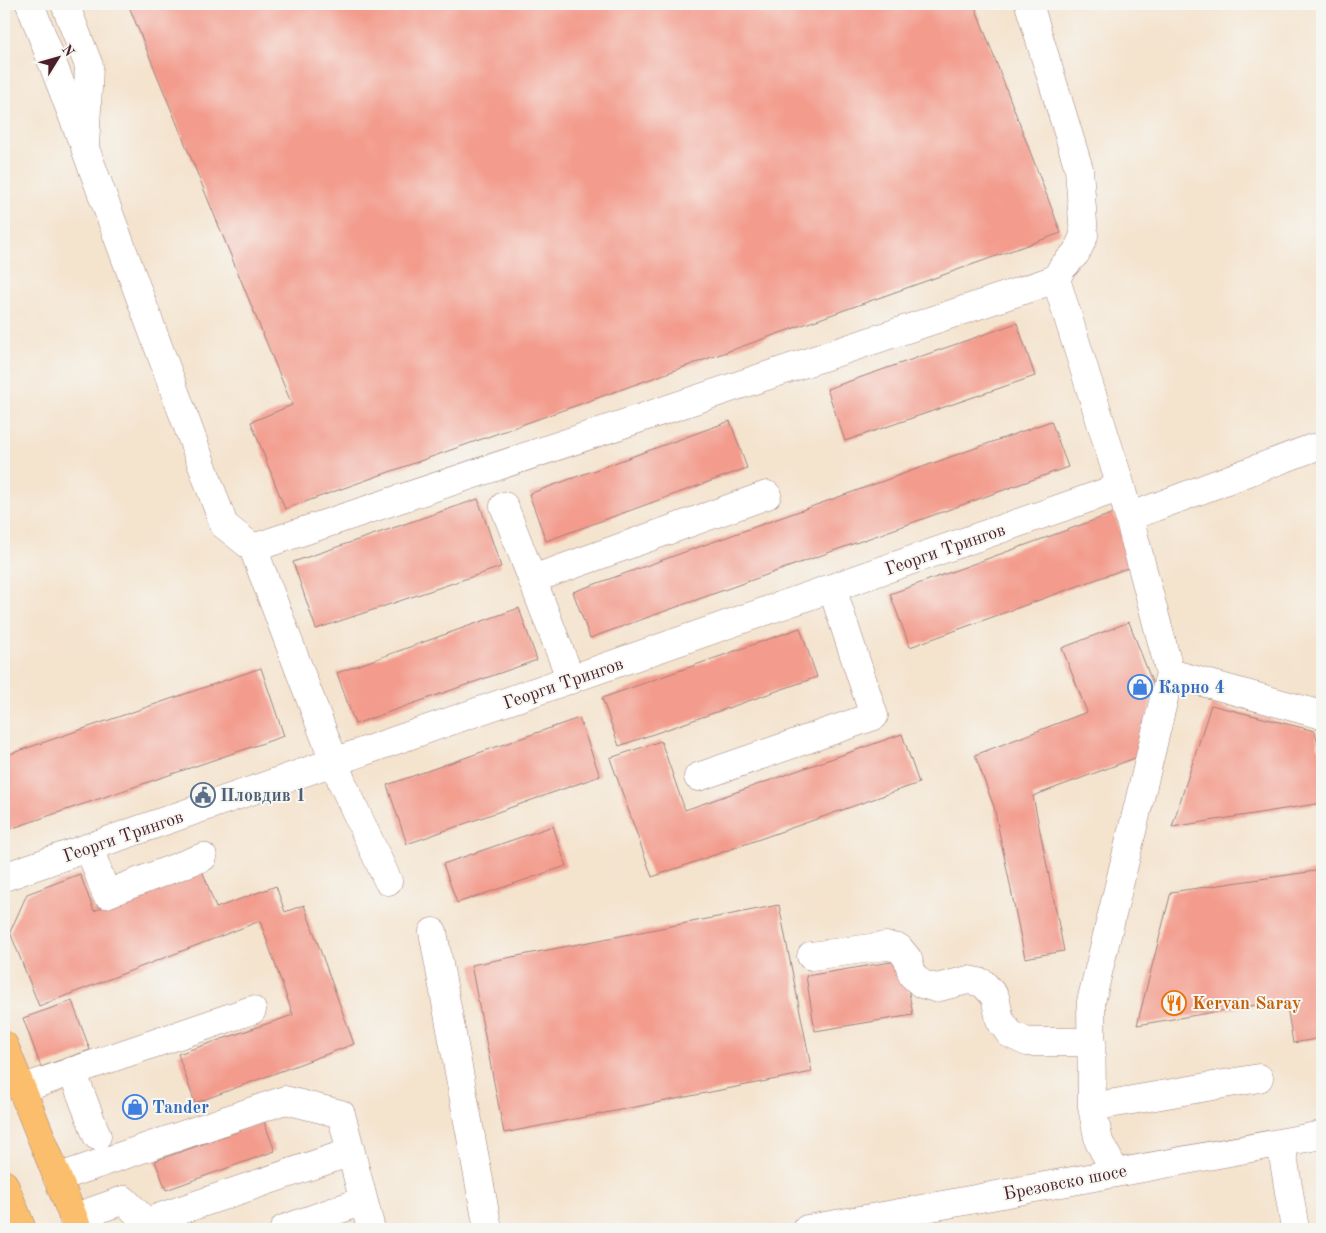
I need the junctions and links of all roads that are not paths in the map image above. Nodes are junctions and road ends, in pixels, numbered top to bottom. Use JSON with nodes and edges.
{"nodes":[{"id":1,"x":30,"y":4,"type":"edge"},
{"id":2,"x":66,"y":4,"type":"edge"},
{"id":3,"x":1028,"y":4,"type":"edge"},
{"id":4,"x":85,"y":148,"type":"junction"},
{"id":5,"x":1056,"y":279,"type":"junction"},
{"id":6,"x":1312,"y":448,"type":"dead end"},
{"id":7,"x":1121,"y":487,"type":"junction"},
{"id":8,"x":767,"y":494,"type":"dead end"},
{"id":9,"x":504,"y":506,"type":"dead end"},
{"id":10,"x":1129,"y":517,"type":"junction"},
{"id":11,"x":252,"y":548,"type":"junction"},
{"id":12,"x":532,"y":579,"type":"junction"},
{"id":13,"x":832,"y":588,"type":"junction"},
{"id":14,"x":1170,"y":673,"type":"junction"},
{"id":15,"x":571,"y":680,"type":"junction"},
{"id":16,"x":1322,"y":715,"type":"edge"},
{"id":17,"x":334,"y":763,"type":"junction"},
{"id":18,"x":698,"y":777,"type":"dead end"},
{"id":19,"x":89,"y":847,"type":"junction"},
{"id":20,"x":203,"y":857,"type":"dead end"},
{"id":21,"x":4,"y":877,"type":"edge"},
{"id":22,"x":388,"y":881,"type":"dead end"},
{"id":23,"x":433,"y":932,"type":"dead end"},
{"id":24,"x":811,"y":956,"type":"dead end"},
{"id":25,"x":252,"y":1010,"type":"dead end"},
{"id":26,"x":1092,"y":1042,"type":"junction"},
{"id":27,"x":4,"y":1045,"type":"edge"},
{"id":28,"x":72,"y":1071,"type":"junction"},
{"id":29,"x":1259,"y":1078,"type":"dead end"},
{"id":30,"x":21,"y":1089,"type":"junction"},
{"id":31,"x":1092,"y":1107,"type":"junction"},
{"id":32,"x":1322,"y":1135,"type":"edge"},
{"id":33,"x":97,"y":1136,"type":"dead end"},
{"id":34,"x":1281,"y":1143,"type":"junction"},
{"id":35,"x":351,"y":1152,"type":"junction"},
{"id":36,"x":1116,"y":1173,"type":"junction"},
{"id":37,"x":57,"y":1178,"type":"junction"},
{"id":38,"x":4,"y":1184,"type":"edge"},
{"id":39,"x":363,"y":1201,"type":"junction"},
{"id":40,"x":75,"y":1224,"type":"edge"},
{"id":41,"x":149,"y":1226,"type":"edge"},
{"id":42,"x":841,"y":1226,"type":"edge"},
{"id":43,"x":22,"y":1229,"type":"edge"},
{"id":44,"x":284,"y":1229,"type":"edge"},
{"id":45,"x":371,"y":1229,"type":"edge"},
{"id":46,"x":488,"y":1229,"type":"edge"},
{"id":47,"x":807,"y":1229,"type":"edge"},
{"id":48,"x":1295,"y":1229,"type":"edge"}],
"edges":[{"from":1,"to":4,"type":"street"},
{"from":2,"to":4,"type":"street"},
{"from":3,"to":5,"type":"street"},
{"from":4,"to":11,"type":"street"},
{"from":5,"to":7,"type":"street"},
{"from":5,"to":11,"type":"street"},
{"from":6,"to":10,"type":"street"},
{"from":7,"to":10,"type":"street"},
{"from":7,"to":13,"type":"street","name":"Георги Трингов"},
{"from":8,"to":12,"type":"street"},
{"from":9,"to":12,"type":"street"},
{"from":10,"to":14,"type":"street"},
{"from":11,"to":17,"type":"street"},
{"from":12,"to":15,"type":"street"},
{"from":13,"to":15,"type":"street","name":"Георги Трингов"},
{"from":13,"to":18,"type":"street"},
{"from":14,"to":16,"type":"street"},
{"from":14,"to":26,"type":"street"},
{"from":15,"to":17,"type":"street","name":"Георги Трингов"},
{"from":17,"to":19,"type":"street","name":"Георги Трингов"},
{"from":17,"to":22,"type":"street"},
{"from":19,"to":20,"type":"street"},
{"from":19,"to":21,"type":"street","name":"Георги Трингов"},
{"from":23,"to":46,"type":"street"},
{"from":24,"to":26,"type":"street"},
{"from":25,"to":28,"type":"street"},
{"from":26,"to":31,"type":"street"},
{"from":27,"to":30,"type":"main road"},
{"from":28,"to":30,"type":"street"},
{"from":28,"to":33,"type":"street"},
{"from":29,"to":31,"type":"street"},
{"from":30,"to":37,"type":"main road"},
{"from":31,"to":36,"type":"street"},
{"from":32,"to":34,"type":"street","name":"Брезовско шосе"},
{"from":34,"to":36,"type":"street","name":"Брезовско шосе"},
{"from":34,"to":48,"type":"street"},
{"from":35,"to":37,"type":"street"},
{"from":35,"to":39,"type":"street"},
{"from":35,"to":41,"type":"street"},
{"from":36,"to":42,"type":"street","name":"Брезовско шосе"},
{"from":37,"to":40,"type":"main road"},
{"from":38,"to":43,"type":"main road"},
{"from":39,"to":44,"type":"street"},
{"from":39,"to":45,"type":"street"},
{"from":40,"to":41,"type":"street"},
{"from":42,"to":47,"type":"street","name":"Брезовско шосе"}]}
